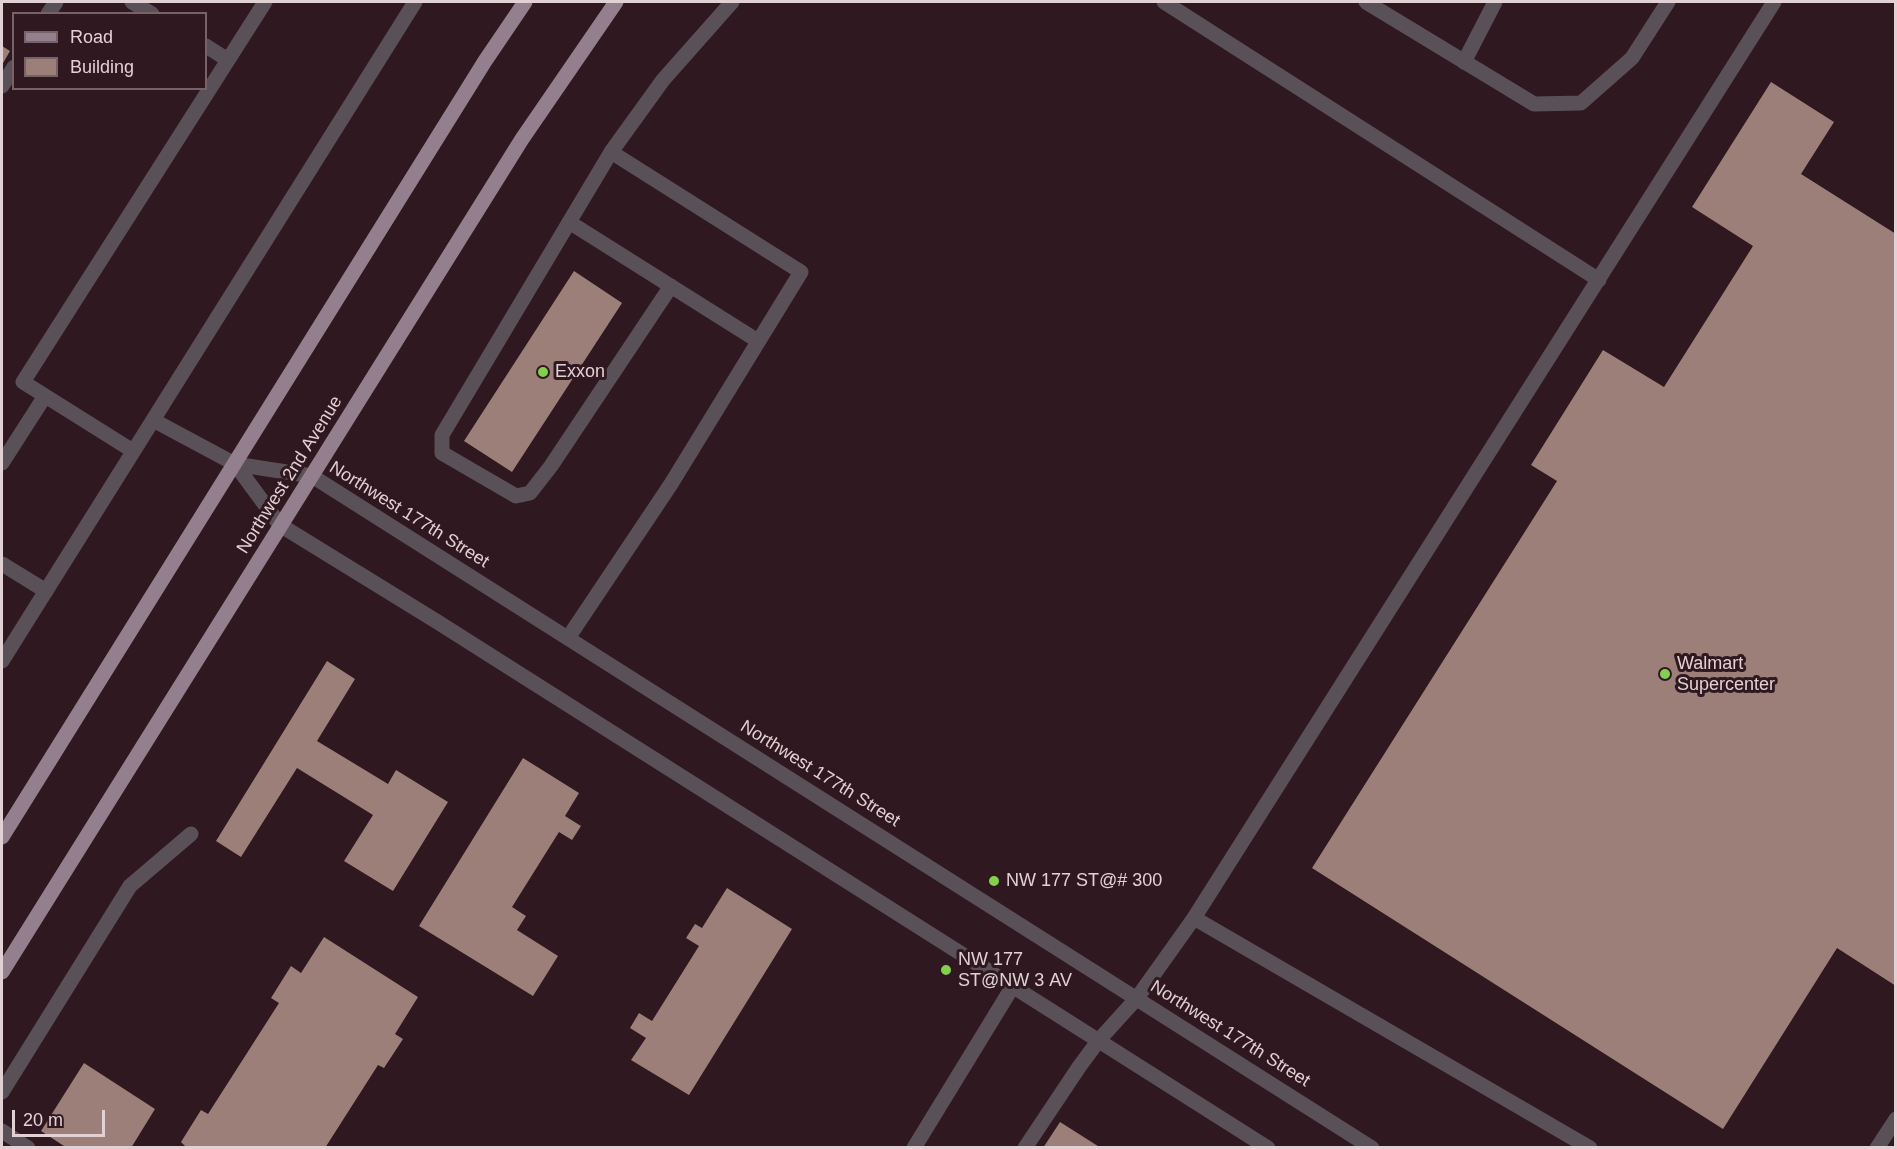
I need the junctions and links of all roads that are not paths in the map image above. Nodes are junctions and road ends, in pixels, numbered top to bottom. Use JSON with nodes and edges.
{"nodes":[{"id":1,"x":132,"y":2,"type":"edge"},
{"id":2,"x":265,"y":2,"type":"edge"},
{"id":3,"x":415,"y":2,"type":"edge"},
{"id":4,"x":525,"y":2,"type":"edge"},
{"id":5,"x":616,"y":2,"type":"edge"},
{"id":6,"x":732,"y":2,"type":"edge"},
{"id":7,"x":1164,"y":2,"type":"edge"},
{"id":8,"x":1366,"y":2,"type":"edge"},
{"id":9,"x":1495,"y":2,"type":"edge"},
{"id":10,"x":1668,"y":2,"type":"edge"},
{"id":11,"x":1774,"y":2,"type":"edge"},
{"id":12,"x":149,"y":12,"type":"edge"},
{"id":13,"x":207,"y":47,"type":"edge"},
{"id":14,"x":228,"y":60,"type":"junction"},
{"id":15,"x":1464,"y":62,"type":"junction"},
{"id":16,"x":12,"y":71,"type":"edge"},
{"id":17,"x":2,"y":86,"type":"edge"},
{"id":18,"x":611,"y":152,"type":"junction"},
{"id":19,"x":568,"y":222,"type":"junction"},
{"id":20,"x":1599,"y":279,"type":"junction"},
{"id":21,"x":671,"y":286,"type":"junction"},
{"id":22,"x":758,"y":341,"type":"junction"},
{"id":23,"x":45,"y":396,"type":"junction"},
{"id":24,"x":153,"y":420,"type":"junction"},
{"id":25,"x":133,"y":451,"type":"junction"},
{"id":26,"x":2,"y":463,"type":"edge"},
{"id":27,"x":235,"y":464,"type":"junction"},
{"id":28,"x":312,"y":476,"type":"junction"},
{"id":29,"x":280,"y":525,"type":"junction"},
{"id":30,"x":2,"y":564,"type":"edge"},
{"id":31,"x":46,"y":591,"type":"junction"},
{"id":32,"x":568,"y":638,"type":"junction"},
{"id":33,"x":2,"y":661,"type":"edge"},
{"id":34,"x":191,"y":834,"type":"dead end"},
{"id":35,"x":2,"y":837,"type":"edge"},
{"id":36,"x":1194,"y":918,"type":"junction"},
{"id":37,"x":2,"y":972,"type":"edge"},
{"id":38,"x":1013,"y":986,"type":"junction"},
{"id":39,"x":1137,"y":998,"type":"junction"},
{"id":40,"x":1099,"y":1040,"type":"junction"},
{"id":41,"x":2,"y":1092,"type":"edge"},
{"id":42,"x":1896,"y":1119,"type":"edge"},
{"id":43,"x":2,"y":1131,"type":"edge"},
{"id":44,"x":28,"y":1148,"type":"edge"},
{"id":45,"x":914,"y":1148,"type":"edge"},
{"id":46,"x":1025,"y":1148,"type":"edge"},
{"id":47,"x":1268,"y":1148,"type":"edge"},
{"id":48,"x":1372,"y":1148,"type":"edge"},
{"id":49,"x":1590,"y":1148,"type":"edge"},
{"id":50,"x":1877,"y":1148,"type":"edge"}],
"edges":[{"from":1,"to":12,"type":"street"},
{"from":2,"to":14,"type":"street"},
{"from":3,"to":24,"type":"street"},
{"from":4,"to":27,"type":"main road"},
{"from":5,"to":28,"type":"main road","name":"Northwest 2nd Avenue"},
{"from":6,"to":18,"type":"street"},
{"from":7,"to":20,"type":"street"},
{"from":8,"to":15,"type":"street"},
{"from":9,"to":15,"type":"street"},
{"from":10,"to":15,"type":"street"},
{"from":11,"to":20,"type":"street"},
{"from":13,"to":14,"type":"street"},
{"from":14,"to":23,"type":"street"},
{"from":16,"to":17,"type":"street"},
{"from":18,"to":19,"type":"street"},
{"from":18,"to":22,"type":"street"},
{"from":19,"to":21,"type":"street"},
{"from":19,"to":21,"type":"street"},
{"from":20,"to":36,"type":"street"},
{"from":21,"to":22,"type":"street"},
{"from":22,"to":32,"type":"street"},
{"from":23,"to":25,"type":"street"},
{"from":23,"to":26,"type":"street"},
{"from":24,"to":25,"type":"street"},
{"from":24,"to":27,"type":"street","name":"Northwest 177th Street"},
{"from":25,"to":31,"type":"street"},
{"from":27,"to":28,"type":"street","name":"Northwest 177th Street"},
{"from":27,"to":29,"type":"street","name":"Northwest 177th Street"},
{"from":27,"to":35,"type":"main road"},
{"from":28,"to":29,"type":"main road","name":"Northwest 2nd Avenue"},
{"from":28,"to":32,"type":"street","name":"Northwest 177th Street"},
{"from":29,"to":37,"type":"main road","name":"Northwest 2nd Avenue"},
{"from":29,"to":38,"type":"street","name":"Northwest 177th Street"},
{"from":30,"to":31,"type":"street"},
{"from":31,"to":33,"type":"street"},
{"from":32,"to":39,"type":"street","name":"Northwest 177th Street"},
{"from":34,"to":41,"type":"street"},
{"from":36,"to":39,"type":"street"},
{"from":36,"to":49,"type":"street"},
{"from":38,"to":40,"type":"street","name":"Northwest 177th Street"},
{"from":38,"to":45,"type":"street"},
{"from":39,"to":40,"type":"street"},
{"from":39,"to":48,"type":"street","name":"Northwest 177th Street"},
{"from":40,"to":46,"type":"street"},
{"from":40,"to":47,"type":"street","name":"Northwest 177th Street"},
{"from":42,"to":50,"type":"street"},
{"from":43,"to":44,"type":"street"}]}
